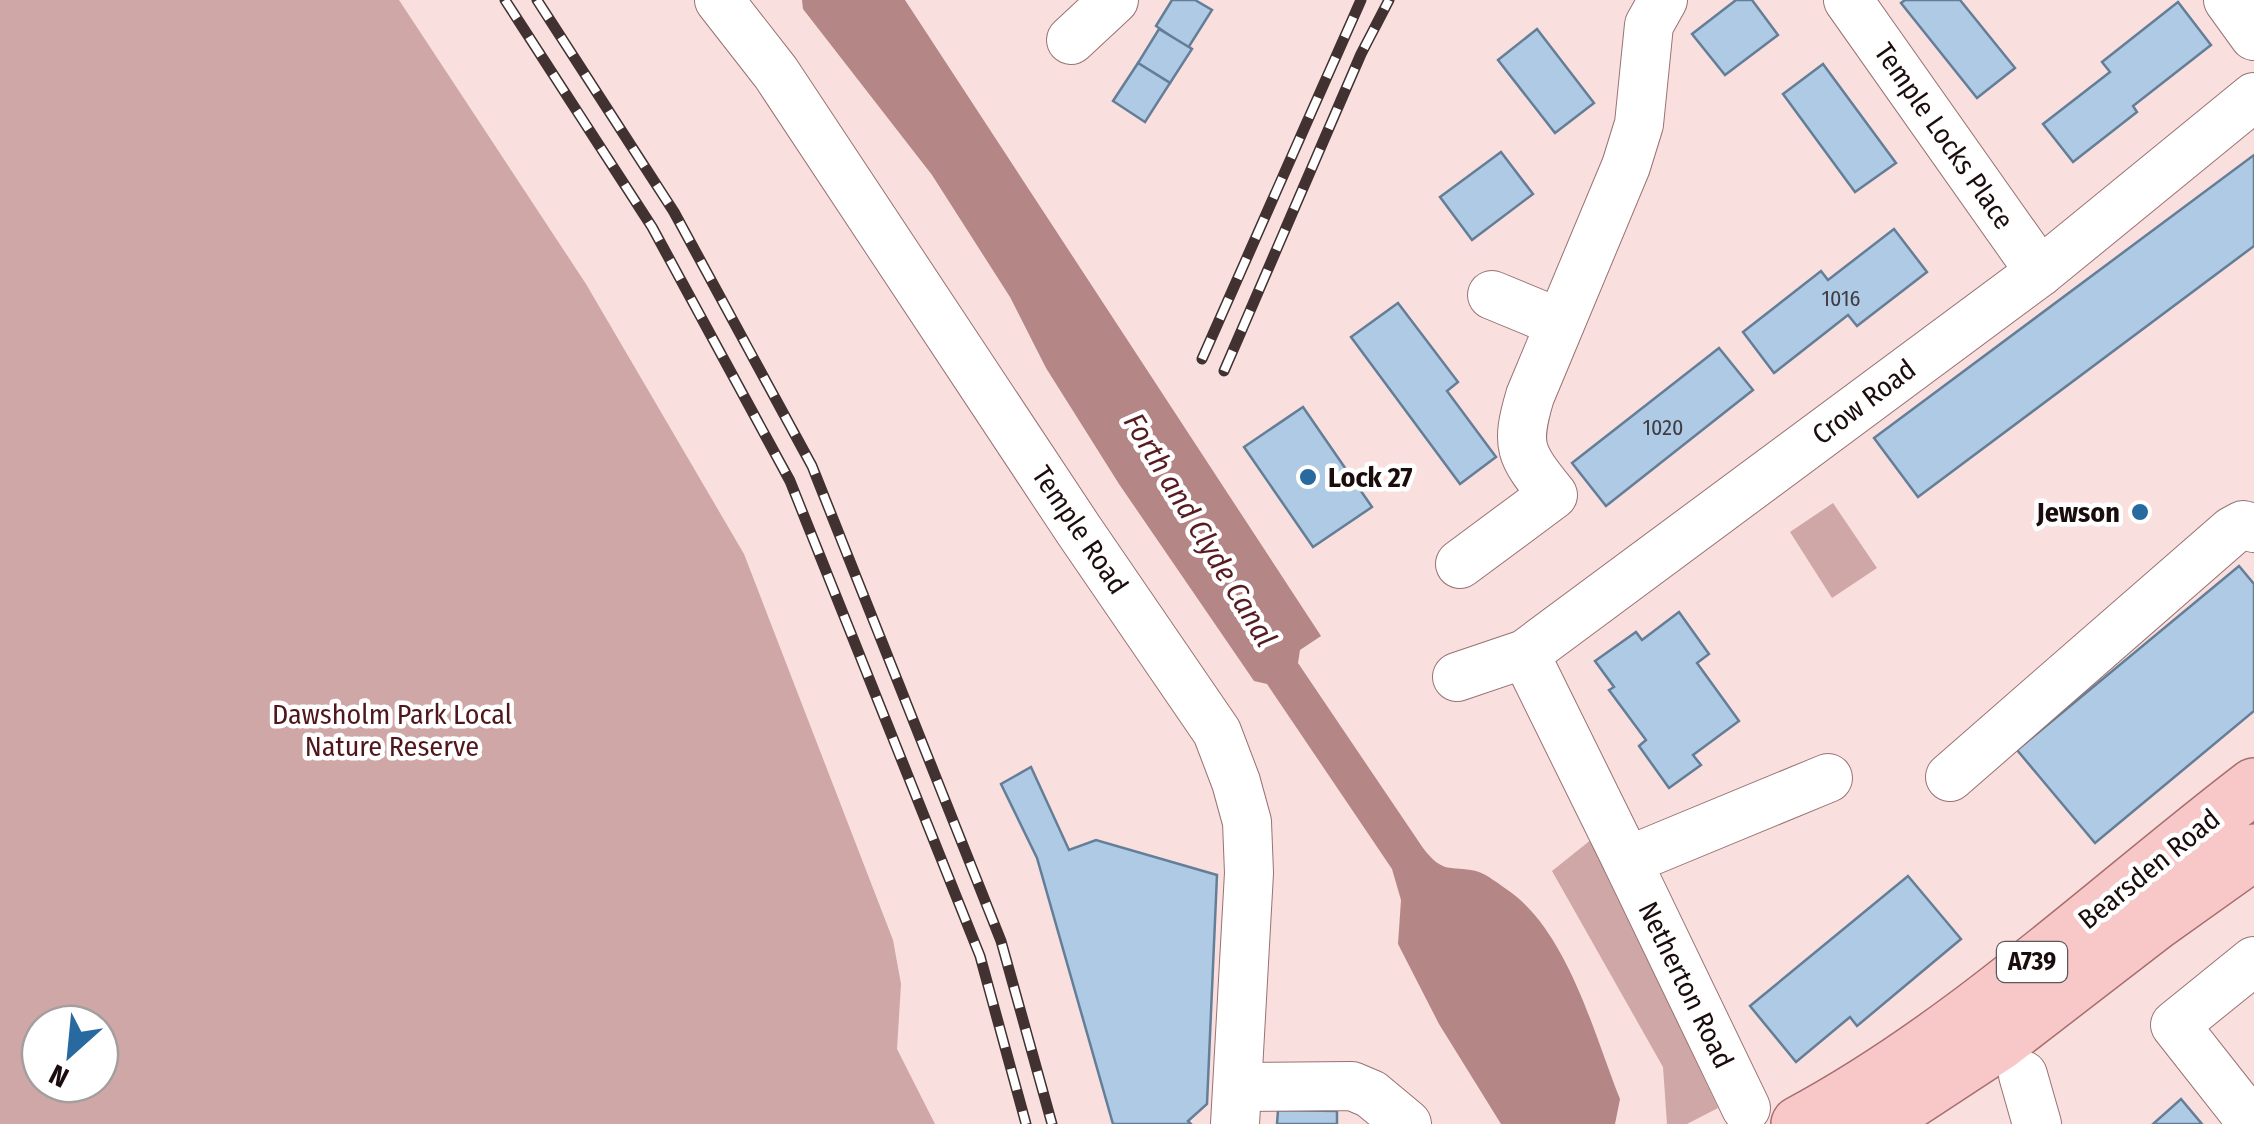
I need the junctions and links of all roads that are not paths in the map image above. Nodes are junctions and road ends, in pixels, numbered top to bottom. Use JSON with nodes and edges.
{"nodes":[{"id":1,"x":719,"y":0,"type":"edge"},
{"id":2,"x":1114,"y":0,"type":"edge"},
{"id":3,"x":1663,"y":0,"type":"edge"},
{"id":4,"x":1848,"y":0,"type":"edge"},
{"id":5,"x":2228,"y":0,"type":"edge"},
{"id":6,"x":2254,"y":36,"type":"edge"},
{"id":7,"x":1071,"y":40,"type":"dead end"},
{"id":8,"x":2254,"y":96,"type":"edge"},
{"id":9,"x":2040,"y":272,"type":"junction"},
{"id":10,"x":1492,"y":294,"type":"dead end"},
{"id":11,"x":1560,"y":324,"type":"junction"},
{"id":12,"x":2254,"y":528,"type":"edge"},
{"id":13,"x":1460,"y":564,"type":"dead end"},
{"id":14,"x":1524,"y":654,"type":"junction"},
{"id":15,"x":1456,"y":677,"type":"dead end"},
{"id":16,"x":1950,"y":777,"type":"dead end"},
{"id":17,"x":1828,"y":778,"type":"dead end"},
{"id":18,"x":2248,"y":803,"type":"edge"},
{"id":19,"x":2254,"y":852,"type":"edge"},
{"id":20,"x":1627,"y":861,"type":"junction"},
{"id":21,"x":2254,"y":961,"type":"edge"},
{"id":22,"x":2023,"y":1074,"type":"dead end"},
{"id":23,"x":1236,"y":1105,"type":"edge"},
{"id":24,"x":1746,"y":1108,"type":"dead end"},
{"id":25,"x":1407,"y":1124,"type":"edge"},
{"id":26,"x":1799,"y":1124,"type":"edge"},
{"id":27,"x":1875,"y":1124,"type":"edge"},
{"id":28,"x":2037,"y":1124,"type":"edge"},
{"id":29,"x":2253,"y":1124,"type":"edge"}],
"edges":[{"from":1,"to":23,"type":"street","name":"Temple Road"},
{"from":2,"to":7,"type":"street"},
{"from":3,"to":11,"type":"street"},
{"from":4,"to":9,"type":"street","name":"Temple Locks Place"},
{"from":5,"to":6,"type":"street"},
{"from":8,"to":9,"type":"street","name":"Crow Road"},
{"from":9,"to":14,"type":"street","name":"Crow Road"},
{"from":10,"to":11,"type":"street"},
{"from":11,"to":13,"type":"street"},
{"from":12,"to":16,"type":"street"},
{"from":14,"to":15,"type":"street","name":"Crow Road"},
{"from":14,"to":20,"type":"street","name":"Netherton Road"},
{"from":17,"to":20,"type":"street"},
{"from":18,"to":26,"type":"main road","name":"Bearsden Road","number":"A739"},
{"from":19,"to":27,"type":"main road","name":"Bearsden Road","number":"A739"},
{"from":20,"to":24,"type":"street","name":"Netherton Road"},
{"from":21,"to":29,"type":"street"},
{"from":22,"to":28,"type":"street"},
{"from":23,"to":25,"type":"street"}]}
